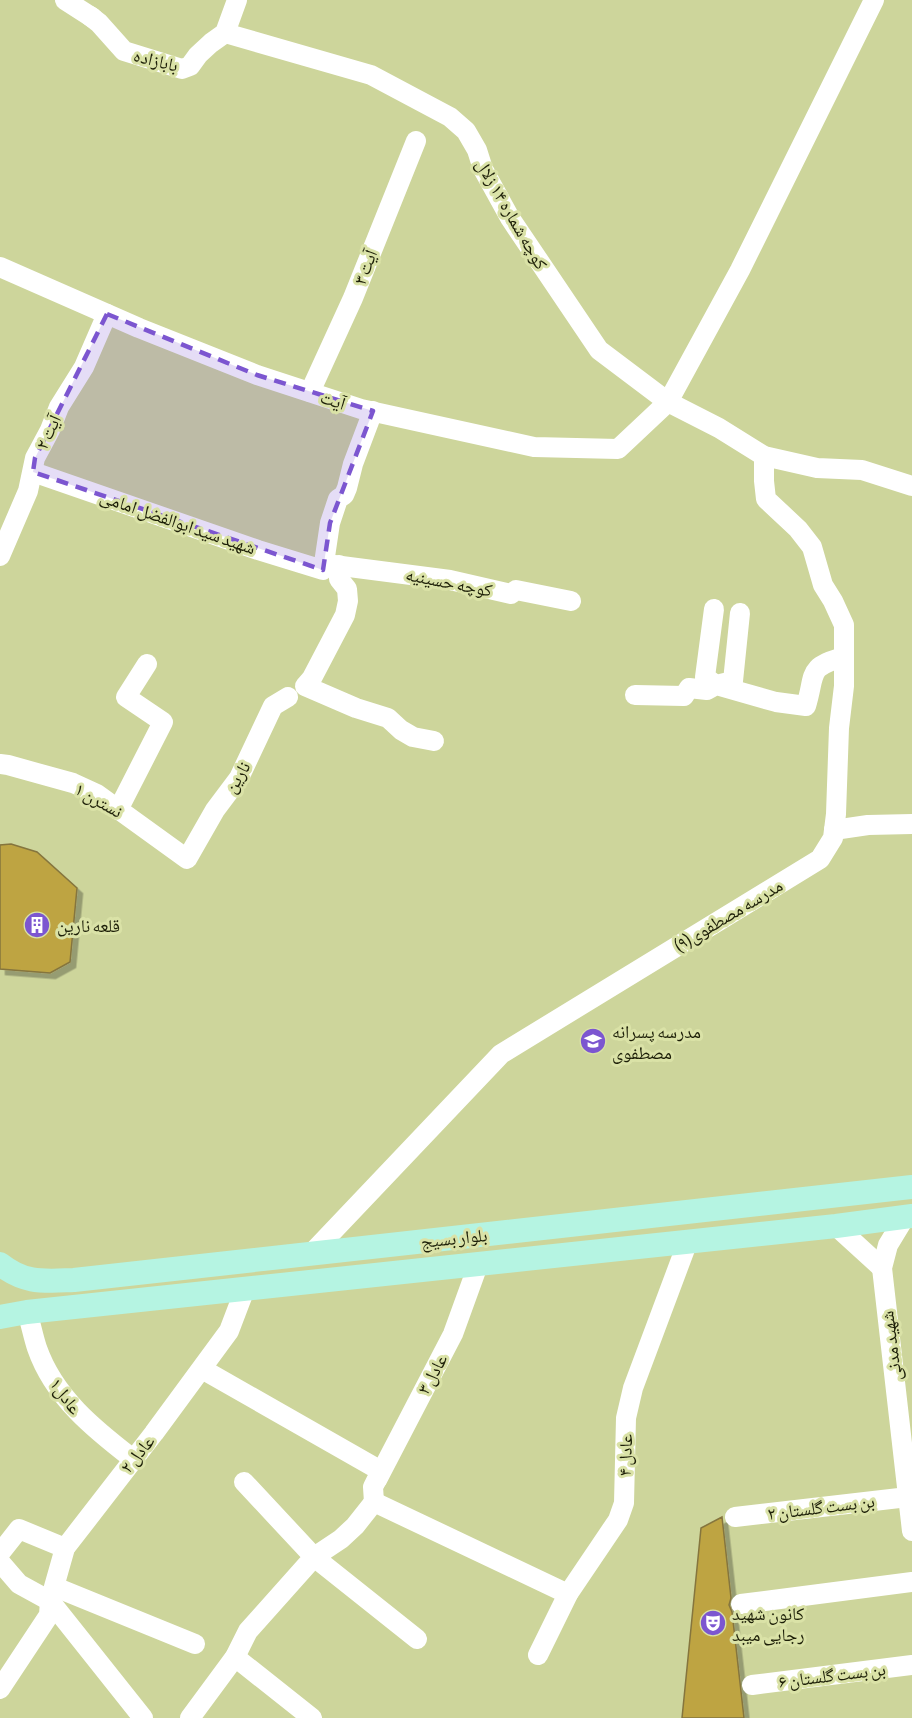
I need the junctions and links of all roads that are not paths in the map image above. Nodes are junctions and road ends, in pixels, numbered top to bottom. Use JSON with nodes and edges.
{"nodes":[{"id":1,"x":65,"y":0,"type":"edge"},
{"id":2,"x":237,"y":0,"type":"edge"},
{"id":3,"x":874,"y":0,"type":"edge"},
{"id":4,"x":225,"y":33,"type":"junction"},
{"id":5,"x":416,"y":141,"type":"dead end"},
{"id":6,"x":0,"y":267,"type":"edge"},
{"id":7,"x":107,"y":314,"type":"junction"},
{"id":8,"x":310,"y":392,"type":"junction"},
{"id":9,"x":668,"y":402,"type":"junction"},
{"id":10,"x":372,"y":411,"type":"junction"},
{"id":11,"x":764,"y":456,"type":"junction"},
{"id":12,"x":33,"y":472,"type":"junction"},
{"id":13,"x":912,"y":486,"type":"edge"},
{"id":14,"x":0,"y":556,"type":"edge"},
{"id":15,"x":328,"y":566,"type":"junction"},
{"id":16,"x":572,"y":601,"type":"dead end"},
{"id":17,"x":714,"y":609,"type":"dead end"},
{"id":18,"x":740,"y":613,"type":"dead end"},
{"id":19,"x":844,"y":657,"type":"junction"},
{"id":20,"x":147,"y":664,"type":"dead end"},
{"id":21,"x":716,"y":685,"type":"junction"},
{"id":22,"x":635,"y":695,"type":"dead end"},
{"id":23,"x":288,"y":698,"type":"dead end"},
{"id":24,"x":434,"y":741,"type":"dead end"},
{"id":25,"x":0,"y":764,"type":"edge"},
{"id":26,"x":118,"y":810,"type":"junction"},
{"id":27,"x":912,"y":824,"type":"edge"},
{"id":28,"x":834,"y":830,"type":"junction"},
{"id":29,"x":187,"y":859,"type":"joint"},
{"id":30,"x":912,"y":1187,"type":"edge"},
{"id":31,"x":909,"y":1217,"type":"edge"},
{"id":32,"x":836,"y":1226,"type":"junction"},
{"id":33,"x":688,"y":1241,"type":"junction"},
{"id":34,"x":312,"y":1253,"type":"junction"},
{"id":35,"x":0,"y":1264,"type":"edge"},
{"id":36,"x":478,"y":1265,"type":"junction"},
{"id":37,"x":882,"y":1268,"type":"junction"},
{"id":38,"x":74,"y":1280,"type":"junction"},
{"id":39,"x":245,"y":1289,"type":"junction"},
{"id":40,"x":75,"y":1307,"type":"junction"},
{"id":41,"x":27,"y":1312,"type":"junction"},
{"id":42,"x":0,"y":1317,"type":"edge"},
{"id":43,"x":202,"y":1369,"type":"junction"},
{"id":44,"x":133,"y":1460,"type":"junction"},
{"id":45,"x":377,"y":1480,"type":"junction"},
{"id":46,"x":244,"y":1482,"type":"dead end"},
{"id":47,"x":909,"y":1484,"type":"edge"},
{"id":48,"x":374,"y":1502,"type":"junction"},
{"id":49,"x":735,"y":1517,"type":"dead end"},
{"id":50,"x":912,"y":1531,"type":"edge"},
{"id":51,"x":65,"y":1548,"type":"junction"},
{"id":52,"x":0,"y":1553,"type":"edge"},
{"id":53,"x":314,"y":1557,"type":"junction"},
{"id":54,"x":0,"y":1562,"type":"edge"},
{"id":55,"x":912,"y":1582,"type":"edge"},
{"id":56,"x":52,"y":1594,"type":"junction"},
{"id":57,"x":568,"y":1594,"type":"junction"},
{"id":58,"x":741,"y":1604,"type":"dead end"},
{"id":59,"x":417,"y":1639,"type":"dead end"},
{"id":60,"x":195,"y":1644,"type":"dead end"},
{"id":61,"x":538,"y":1655,"type":"dead end"},
{"id":62,"x":235,"y":1657,"type":"junction"},
{"id":63,"x":912,"y":1665,"type":"edge"},
{"id":64,"x":3,"y":1678,"type":"edge"},
{"id":65,"x":752,"y":1684,"type":"dead end"},
{"id":66,"x":143,"y":1718,"type":"edge"},
{"id":67,"x":190,"y":1718,"type":"edge"},
{"id":68,"x":312,"y":1718,"type":"edge"}],
"edges":[{"from":1,"to":4,"type":"street","name":"بابازاده"},
{"from":2,"to":4,"type":"street"},
{"from":3,"to":9,"type":"street","name":"آیت"},
{"from":4,"to":9,"type":"street","name":"کوچه شماره ۱۴ زلال"},
{"from":5,"to":8,"type":"street","name":"آیت ۳"},
{"from":6,"to":7,"type":"street","name":"آیت"},
{"from":7,"to":8,"type":"street","name":"آیت"},
{"from":7,"to":12,"type":"street","name":"آیت ۲"},
{"from":8,"to":10,"type":"street","name":"آیت"},
{"from":9,"to":10,"type":"street","name":"آیت"},
{"from":9,"to":11,"type":"street","name":"کوچه شماره ۱۴ زلال"},
{"from":10,"to":15,"type":"street"},
{"from":11,"to":13,"type":"street","name":"کوچه شماره ۱۴ زلال"},
{"from":11,"to":19,"type":"street","name":"مدرسه مصطفوی(۹)"},
{"from":12,"to":14,"type":"street","name":"آیت ۲"},
{"from":12,"to":15,"type":"street","name":"شهید سید ابوالفضل امامی"},
{"from":15,"to":16,"type":"street","name":"کوچه حسینیه"},
{"from":15,"to":24,"type":"street"},
{"from":17,"to":21,"type":"street"},
{"from":18,"to":21,"type":"street"},
{"from":19,"to":21,"type":"street"},
{"from":19,"to":28,"type":"street","name":"مدرسه مصطفوی(۹)"},
{"from":20,"to":26,"type":"street"},
{"from":21,"to":22,"type":"street"},
{"from":23,"to":29,"type":"street","name":"نارین"},
{"from":25,"to":26,"type":"street","name":"نسترن ۱"},
{"from":26,"to":29,"type":"street","name":"نسترن ۱"},
{"from":27,"to":28,"type":"street"},
{"from":28,"to":34,"type":"street","name":"مدرسه مصطفوی(۹)"},
{"from":30,"to":34,"type":"main road","name":"بلوار بسیج"},
{"from":31,"to":32,"type":"main road","name":"بلوار بسیج"},
{"from":31,"to":37,"type":"street","name":"شهید مدنی"},
{"from":32,"to":33,"type":"main road","name":"بلوار بسیج"},
{"from":32,"to":37,"type":"street"},
{"from":33,"to":36,"type":"main road","name":"بلوار بسیج"},
{"from":33,"to":57,"type":"street","name":"عادل ۴"},
{"from":34,"to":38,"type":"main road","name":"بلوار بسیج"},
{"from":35,"to":38,"type":"main road","name":"بلوار بسیج"},
{"from":36,"to":39,"type":"main road","name":"بلوار بسیج"},
{"from":36,"to":45,"type":"street","name":"عادل ۳"},
{"from":37,"to":47,"type":"street","name":"شهید مدنی"},
{"from":38,"to":40,"type":"main road"},
{"from":39,"to":40,"type":"main road","name":"بلوار بسیج"},
{"from":39,"to":43,"type":"street","name":"عادل ۲"},
{"from":40,"to":41,"type":"main road","name":"بلوار بسیج"},
{"from":41,"to":42,"type":"main road","name":"بلوار بسیج"},
{"from":41,"to":44,"type":"street","name":"عادل۱"},
{"from":43,"to":44,"type":"street","name":"عادل ۲"},
{"from":43,"to":45,"type":"street"},
{"from":44,"to":51,"type":"street","name":"عادل ۲"},
{"from":45,"to":48,"type":"street","name":"عادل ۳"},
{"from":46,"to":53,"type":"street"},
{"from":47,"to":49,"type":"street","name":"بن بست گلستان ۲"},
{"from":47,"to":50,"type":"street","name":"شهید مدنی"},
{"from":48,"to":53,"type":"street"},
{"from":48,"to":57,"type":"street"},
{"from":51,"to":52,"type":"street"},
{"from":51,"to":56,"type":"street"},
{"from":53,"to":59,"type":"street"},
{"from":53,"to":62,"type":"street"},
{"from":54,"to":56,"type":"street"},
{"from":55,"to":58,"type":"street"},
{"from":56,"to":60,"type":"street"},
{"from":56,"to":64,"type":"street"},
{"from":56,"to":66,"type":"street"},
{"from":57,"to":61,"type":"street","name":"عادل ۴"},
{"from":62,"to":67,"type":"street"},
{"from":62,"to":68,"type":"street"},
{"from":63,"to":65,"type":"street","name":"بن بست گلستان ۶"}]}
